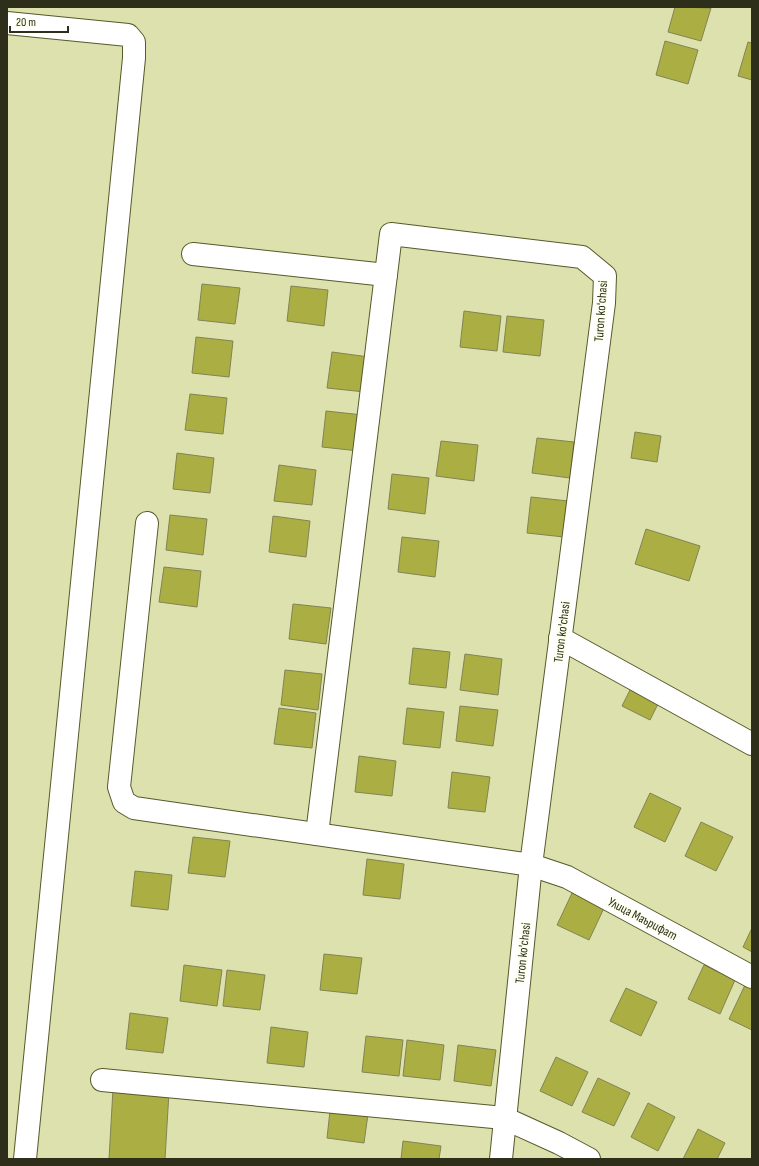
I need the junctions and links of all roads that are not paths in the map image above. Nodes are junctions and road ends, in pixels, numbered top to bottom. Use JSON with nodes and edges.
{"nodes":[{"id":1,"x":7,"y":24,"type":"edge"},
{"id":2,"x":193,"y":254,"type":"dead end"},
{"id":3,"x":386,"y":275,"type":"junction"},
{"id":4,"x":147,"y":523,"type":"dead end"},
{"id":5,"x":560,"y":638,"type":"junction"},
{"id":6,"x":752,"y":744,"type":"edge"},
{"id":7,"x":317,"y":834,"type":"junction"},
{"id":8,"x":531,"y":865,"type":"junction"},
{"id":9,"x":752,"y":977,"type":"edge"},
{"id":10,"x":102,"y":1080,"type":"dead end"},
{"id":11,"x":504,"y":1118,"type":"junction"},
{"id":12,"x":25,"y":1159,"type":"edge"},
{"id":13,"x":501,"y":1159,"type":"edge"},
{"id":14,"x":589,"y":1159,"type":"edge"}],
"edges":[{"from":1,"to":12,"type":"street"},
{"from":2,"to":3,"type":"street"},
{"from":3,"to":5,"type":"street","name":"Turon ko'chasi"},
{"from":3,"to":7,"type":"street","name":"Turon ko'chasi"},
{"from":4,"to":7,"type":"street","name":"Улица Маърифат"},
{"from":5,"to":6,"type":"street"},
{"from":5,"to":8,"type":"street","name":"Turon ko'chasi"},
{"from":7,"to":8,"type":"street","name":"Улица Маърифат"},
{"from":8,"to":9,"type":"street","name":"Улица Маърифат"},
{"from":8,"to":11,"type":"street","name":"Turon ko'chasi"},
{"from":10,"to":11,"type":"street"},
{"from":11,"to":13,"type":"street","name":"Turon ko'chasi"},
{"from":11,"to":14,"type":"street"}]}
